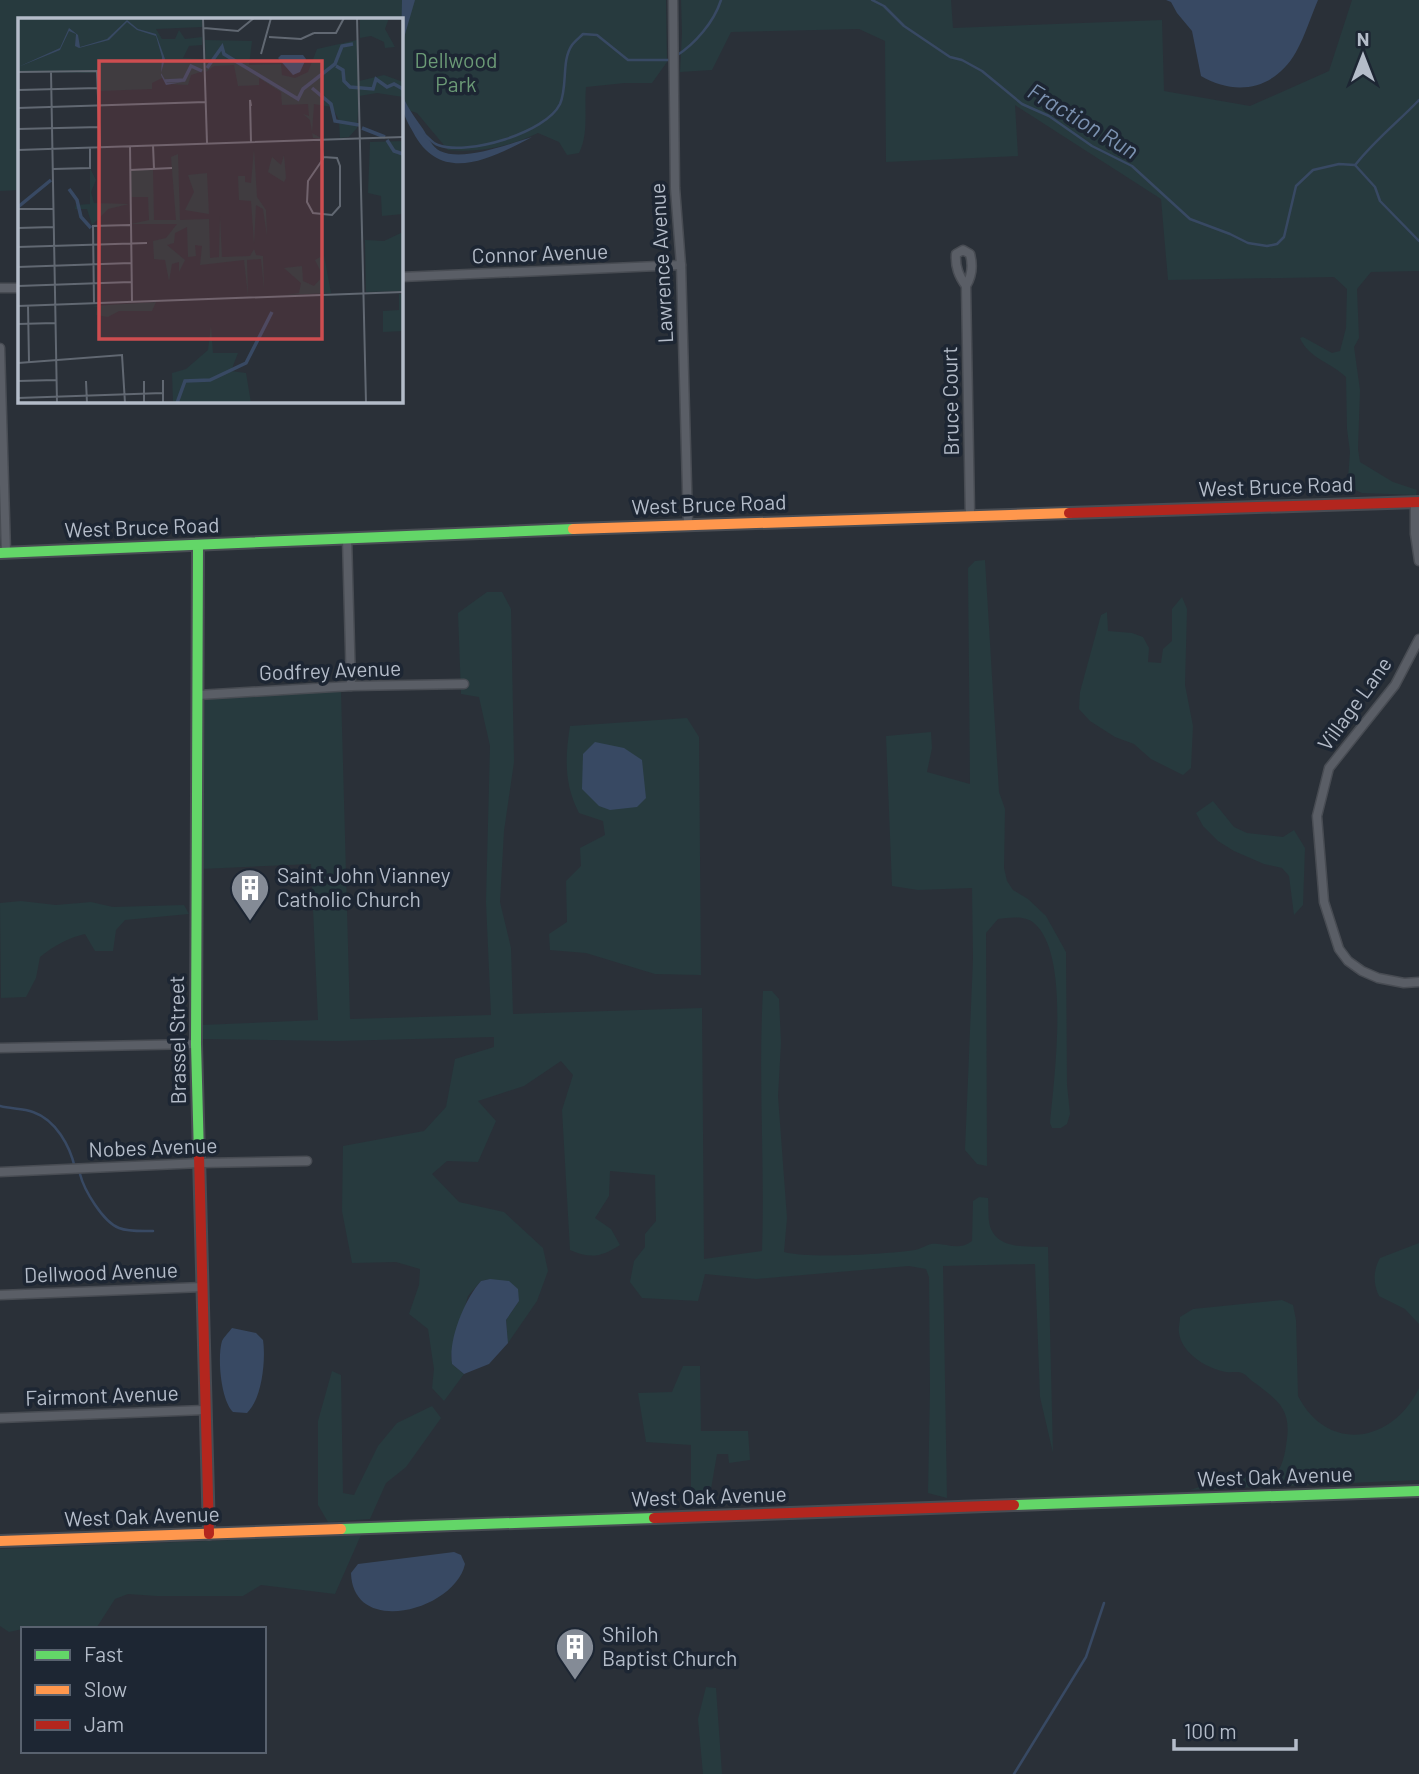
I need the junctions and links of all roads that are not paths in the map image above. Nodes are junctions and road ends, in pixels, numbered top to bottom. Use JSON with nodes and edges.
{"nodes":[{"id":1,"x":673,"y":0,"type":"edge"},
{"id":2,"x":681,"y":265,"type":"junction"},
{"id":3,"x":402,"y":277,"type":"edge"},
{"id":4,"x":966,"y":286,"type":"dead end"},
{"id":5,"x":0,"y":288,"type":"edge"},
{"id":6,"x":18,"y":288,"type":"edge"},
{"id":7,"x":0,"y":348,"type":"edge"},
{"id":8,"x":2,"y":419,"type":"edge"},
{"id":9,"x":1417,"y":502,"type":"edge"},
{"id":10,"x":970,"y":516,"type":"junction"},
{"id":11,"x":688,"y":524,"type":"junction"},
{"id":12,"x":347,"y":538,"type":"junction"},
{"id":13,"x":198,"y":544,"type":"junction"},
{"id":14,"x":3,"y":553,"type":"edge"},
{"id":15,"x":1419,"y":561,"type":"edge"},
{"id":16,"x":1419,"y":639,"type":"edge"},
{"id":17,"x":464,"y":684,"type":"dead end"},
{"id":18,"x":351,"y":686,"type":"junction"},
{"id":19,"x":198,"y":695,"type":"junction"},
{"id":20,"x":1419,"y":982,"type":"edge"},
{"id":21,"x":196,"y":1044,"type":"junction"},
{"id":22,"x":0,"y":1048,"type":"edge"},
{"id":23,"x":307,"y":1161,"type":"dead end"},
{"id":24,"x":201,"y":1163,"type":"junction"},
{"id":25,"x":0,"y":1172,"type":"edge"},
{"id":26,"x":203,"y":1287,"type":"junction"},
{"id":27,"x":0,"y":1295,"type":"edge"},
{"id":28,"x":204,"y":1410,"type":"junction"},
{"id":29,"x":0,"y":1418,"type":"edge"},
{"id":30,"x":1419,"y":1492,"type":"edge"},
{"id":31,"x":209,"y":1534,"type":"junction"},
{"id":32,"x":0,"y":1541,"type":"edge"}],
"edges":[{"from":1,"to":2,"type":"street","name":"Lawrence Avenue"},
{"from":2,"to":3,"type":"street","name":"Connor Avenue"},
{"from":2,"to":11,"type":"street","name":"Lawrence Avenue"},
{"from":4,"to":10,"type":"street","name":"Bruce Court"},
{"from":5,"to":6,"type":"street"},
{"from":7,"to":8,"type":"street"},
{"from":8,"to":14,"type":"street"},
{"from":9,"to":10,"type":"street","name":"West Bruce Road"},
{"from":9,"to":15,"type":"street"},
{"from":10,"to":11,"type":"street","name":"West Bruce Road"},
{"from":11,"to":12,"type":"street","name":"West Bruce Road"},
{"from":12,"to":13,"type":"street","name":"West Bruce Road"},
{"from":12,"to":18,"type":"street"},
{"from":13,"to":14,"type":"street","name":"West Bruce Road"},
{"from":13,"to":19,"type":"street","name":"Brassel Street"},
{"from":16,"to":20,"type":"street","name":"Village Lane"},
{"from":17,"to":18,"type":"street","name":"Godfrey Avenue"},
{"from":18,"to":19,"type":"street","name":"Godfrey Avenue"},
{"from":19,"to":21,"type":"street","name":"Brassel Street"},
{"from":21,"to":22,"type":"street"},
{"from":21,"to":24,"type":"street","name":"Brassel Street"},
{"from":23,"to":24,"type":"street","name":"Nobes Avenue"},
{"from":24,"to":25,"type":"street","name":"Nobes Avenue"},
{"from":24,"to":26,"type":"street","name":"Brassel Street"},
{"from":26,"to":27,"type":"street","name":"Dellwood Avenue"},
{"from":26,"to":28,"type":"street","name":"Brassel Street"},
{"from":28,"to":29,"type":"street","name":"Fairmont Avenue"},
{"from":28,"to":31,"type":"street","name":"Brassel Street"},
{"from":30,"to":31,"type":"street","name":"West Oak Avenue"},
{"from":31,"to":32,"type":"street","name":"West Oak Avenue"}]}
